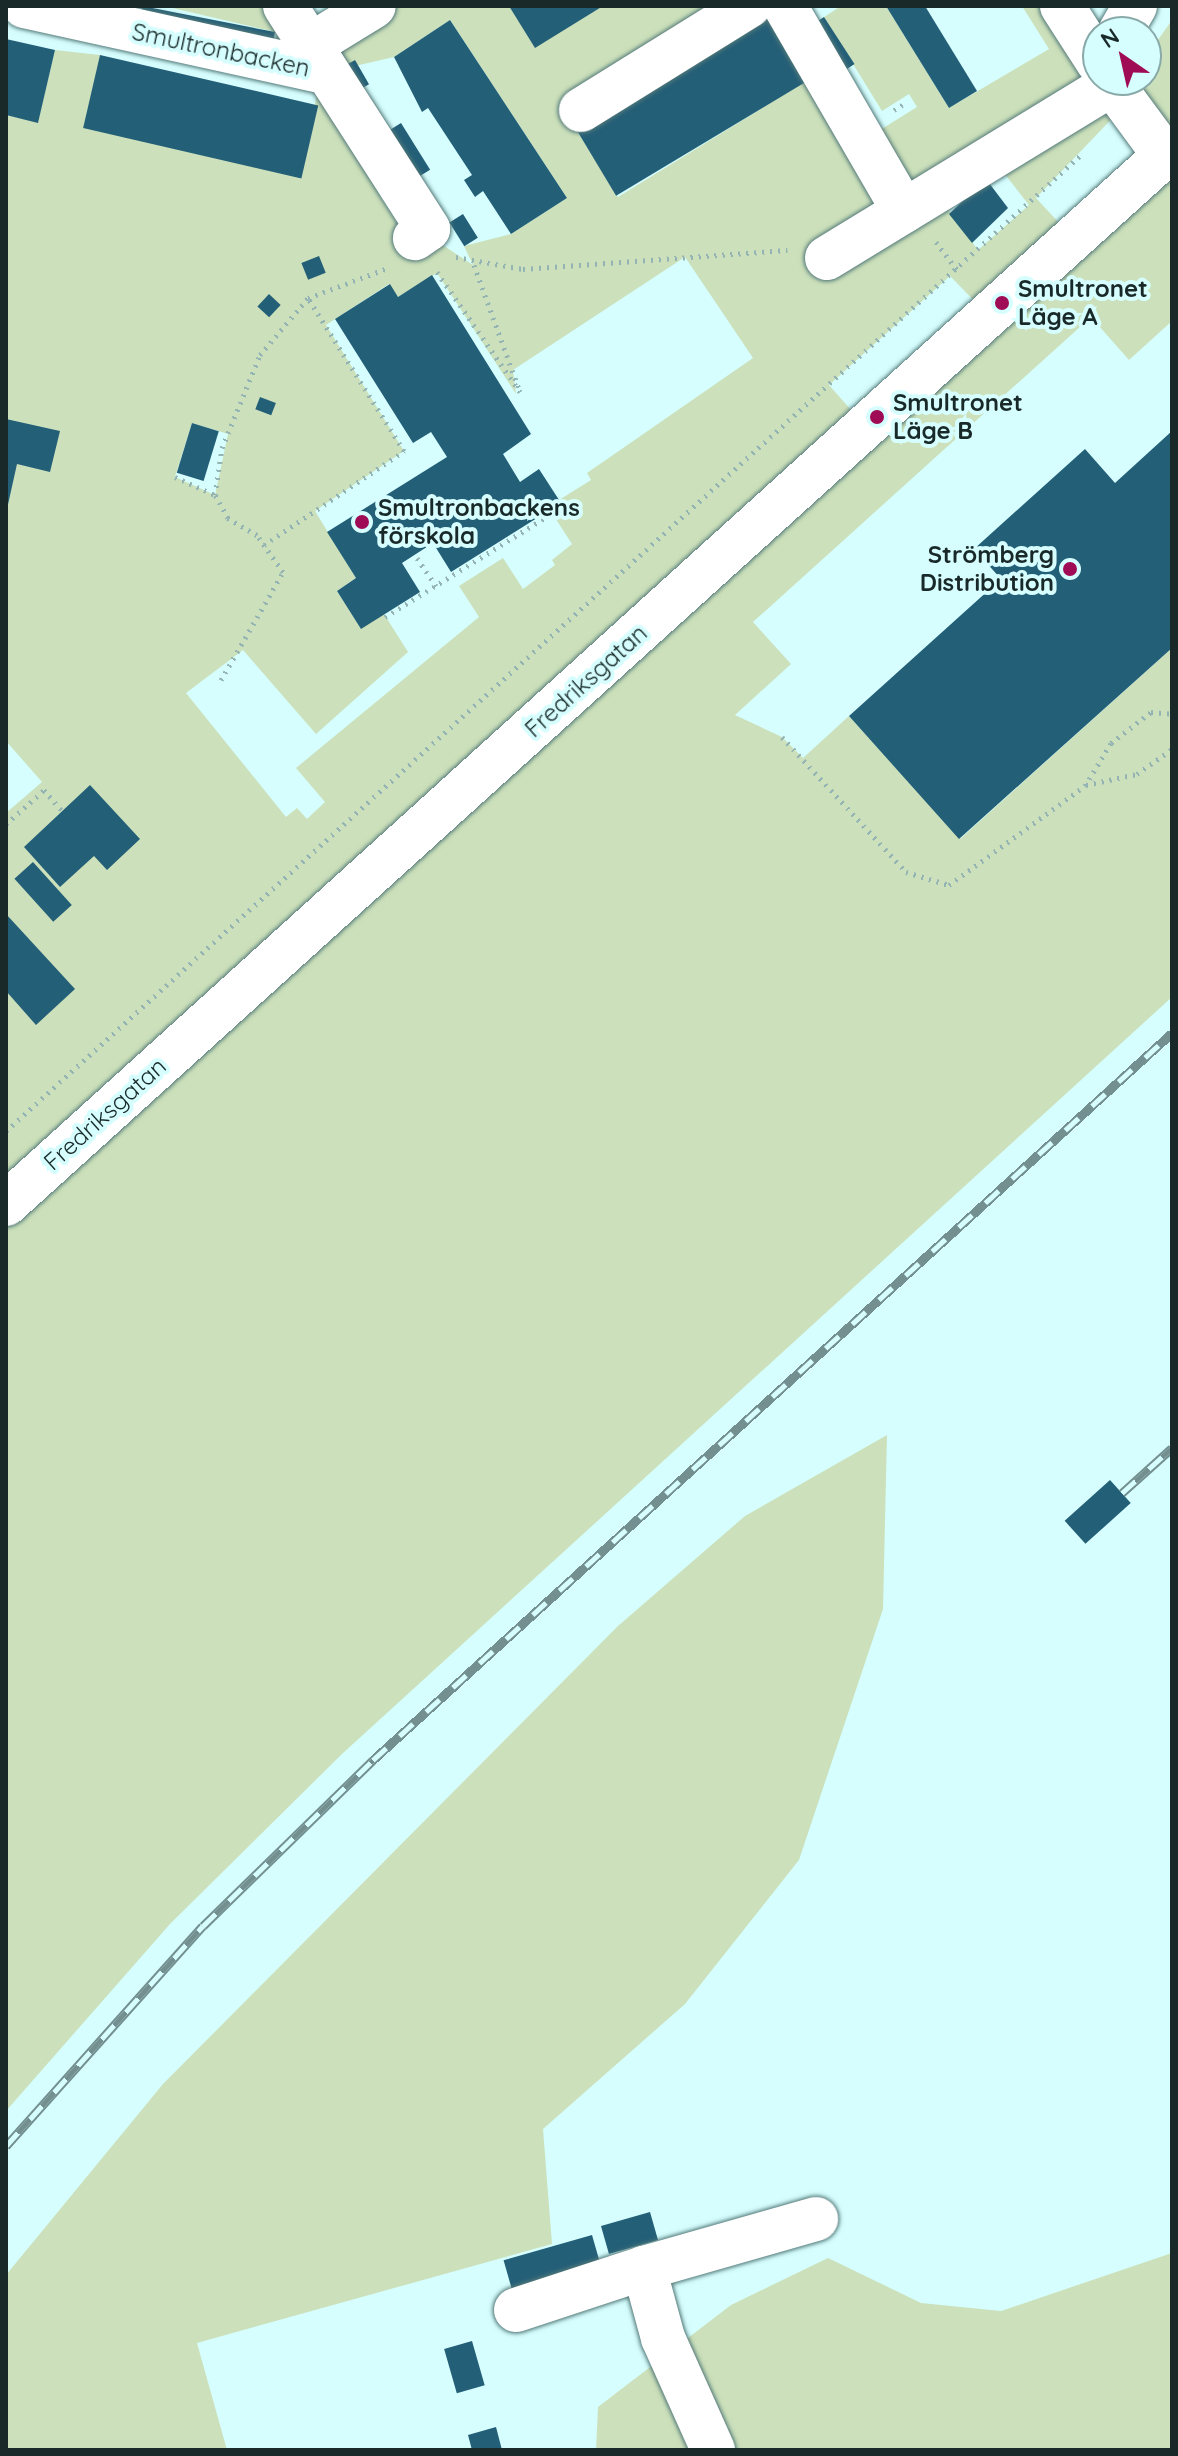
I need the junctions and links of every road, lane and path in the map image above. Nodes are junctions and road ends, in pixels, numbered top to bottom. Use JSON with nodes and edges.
{"nodes":[{"id":1,"x":24,"y":6,"type":"edge"},
{"id":2,"x":285,"y":6,"type":"edge"},
{"id":3,"x":374,"y":6,"type":"edge"},
{"id":4,"x":749,"y":6,"type":"edge"},
{"id":5,"x":785,"y":6,"type":"edge"},
{"id":6,"x":1062,"y":6,"type":"edge"},
{"id":7,"x":1082,"y":37,"type":"edge"},
{"id":8,"x":317,"y":59,"type":"junction"},
{"id":9,"x":1090,"y":96,"type":"edge"},
{"id":10,"x":1105,"y":96,"type":"edge"},
{"id":11,"x":1122,"y":96,"type":"edge"},
{"id":12,"x":581,"y":110,"type":"dead end"},
{"id":13,"x":1170,"y":150,"type":"edge"},
{"id":14,"x":904,"y":211,"type":"junction"},
{"id":15,"x":417,"y":249,"type":"junction"},
{"id":16,"x":827,"y":258,"type":"joint"},
{"id":17,"x":474,"y":265,"type":"junction"},
{"id":18,"x":308,"y":298,"type":"junction"},
{"id":19,"x":175,"y":477,"type":"dead end"},
{"id":20,"x":215,"y":495,"type":"junction"},
{"id":21,"x":553,"y":513,"type":"dead end"},
{"id":22,"x":264,"y":545,"type":"junction"},
{"id":23,"x":417,"y":558,"type":"dead end"},
{"id":24,"x":435,"y":585,"type":"junction"},
{"id":25,"x":385,"y":617,"type":"dead end"},
{"id":26,"x":221,"y":680,"type":"dead end"},
{"id":27,"x":1172,"y":714,"type":"edge"},
{"id":28,"x":782,"y":737,"type":"dead end"},
{"id":29,"x":1172,"y":749,"type":"edge"},
{"id":30,"x":1085,"y":786,"type":"junction"},
{"id":31,"x":62,"y":811,"type":"dead end"},
{"id":32,"x":6,"y":824,"type":"edge"},
{"id":33,"x":6,"y":1131,"type":"edge"},
{"id":34,"x":6,"y":1204,"type":"edge"},
{"id":35,"x":816,"y":2219,"type":"dead end"},
{"id":36,"x":644,"y":2268,"type":"junction"},
{"id":37,"x":516,"y":2310,"type":"dead end"},
{"id":38,"x":713,"y":2450,"type":"edge"}],
"edges":[{"from":1,"to":8,"type":"street","name":"Smultronbacken"},
{"from":2,"to":8,"type":"street","name":"Smultronbacken"},
{"from":3,"to":8,"type":"street","name":"Smultronbacken"},
{"from":4,"to":12,"type":"street"},
{"from":5,"to":14,"type":"street"},
{"from":6,"to":7,"type":"street"},
{"from":8,"to":15,"type":"street","name":"Smultronbacken"},
{"from":9,"to":14,"type":"street"},
{"from":10,"to":33,"type":"path"},
{"from":11,"to":13,"type":"street"},
{"from":13,"to":34,"type":"street","name":"Fredriksgatan"},
{"from":14,"to":16,"type":"street"},
{"from":15,"to":17,"type":"path"},
{"from":15,"to":17,"type":"path"},
{"from":15,"to":18,"type":"path"},
{"from":16,"to":17,"type":"path"},
{"from":18,"to":20,"type":"path"},
{"from":18,"to":22,"type":"path"},
{"from":19,"to":20,"type":"path"},
{"from":20,"to":22,"type":"path"},
{"from":21,"to":24,"type":"path"},
{"from":22,"to":26,"type":"path"},
{"from":23,"to":24,"type":"path"},
{"from":24,"to":25,"type":"path"},
{"from":27,"to":30,"type":"path"},
{"from":28,"to":30,"type":"path"},
{"from":29,"to":30,"type":"path"},
{"from":31,"to":32,"type":"path"},
{"from":35,"to":36,"type":"street"},
{"from":36,"to":37,"type":"street"},
{"from":36,"to":38,"type":"street"}]}
